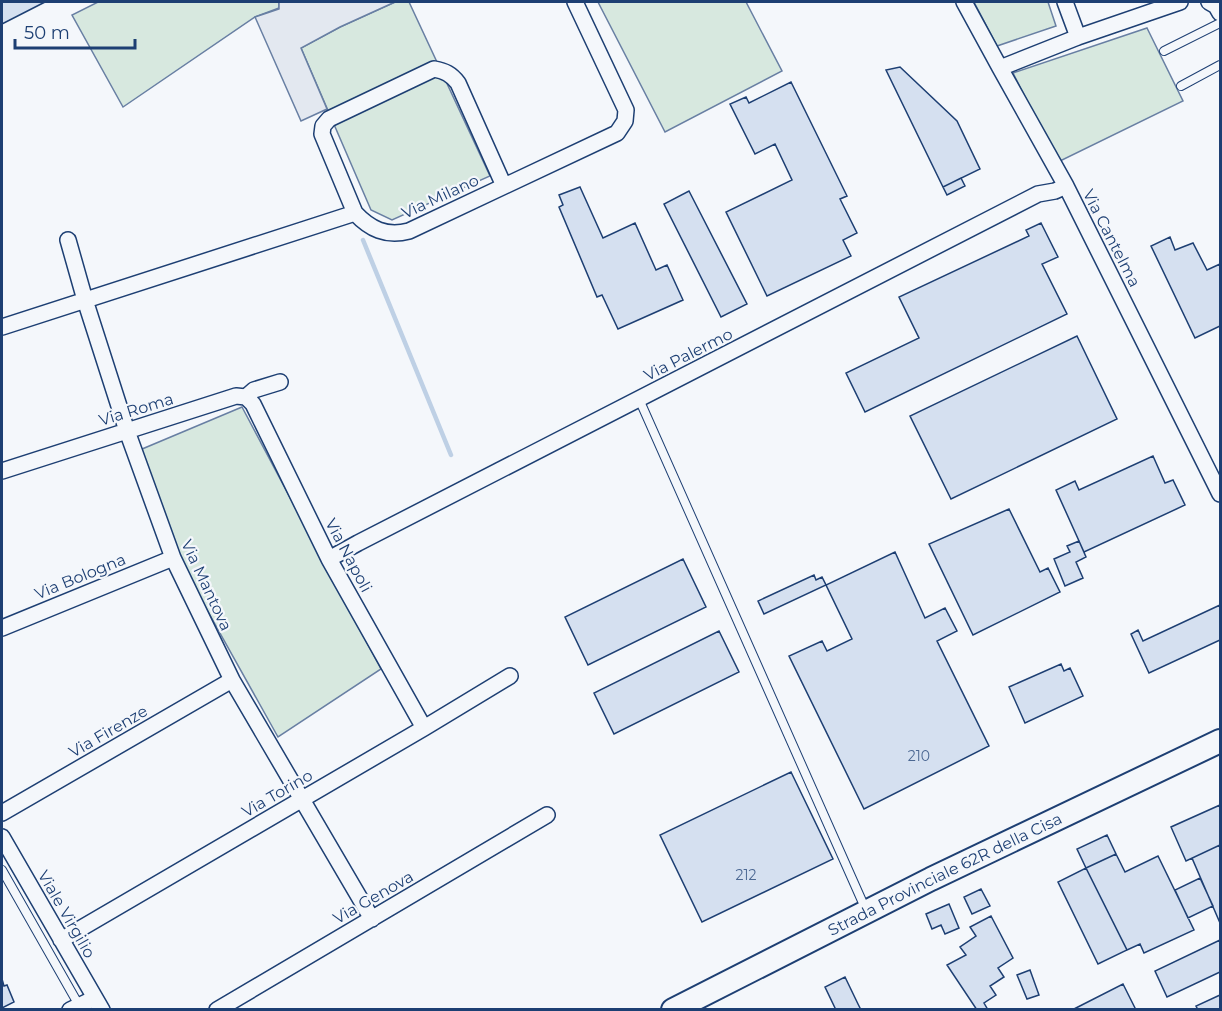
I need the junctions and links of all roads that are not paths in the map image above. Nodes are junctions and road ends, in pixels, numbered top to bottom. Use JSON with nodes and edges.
{"nodes":[{"id":1,"x":575,"y":2,"type":"edge"},
{"id":2,"x":964,"y":2,"type":"edge"},
{"id":3,"x":1065,"y":2,"type":"edge"},
{"id":4,"x":1180,"y":2,"type":"edge"},
{"id":5,"x":1209,"y":2,"type":"edge"},
{"id":6,"x":1221,"y":13,"type":"edge"},
{"id":7,"x":1221,"y":23,"type":"edge"},
{"id":8,"x":1078,"y":37,"type":"junction"},
{"id":9,"x":1164,"y":51,"type":"dead end"},
{"id":10,"x":1221,"y":65,"type":"edge"},
{"id":11,"x":1000,"y":68,"type":"junction"},
{"id":12,"x":1181,"y":86,"type":"dead end"},
{"id":13,"x":504,"y":186,"type":"junction"},
{"id":14,"x":1066,"y":186,"type":"junction"},
{"id":15,"x":355,"y":213,"type":"junction"},
{"id":16,"x":68,"y":240,"type":"dead end"},
{"id":17,"x":85,"y":300,"type":"junction"},
{"id":18,"x":2,"y":327,"type":"edge"},
{"id":19,"x":280,"y":382,"type":"dead end"},
{"id":20,"x":246,"y":397,"type":"junction"},
{"id":21,"x":639,"y":399,"type":"junction"},
{"id":22,"x":127,"y":431,"type":"junction"},
{"id":23,"x":2,"y":471,"type":"edge"},
{"id":24,"x":1221,"y":494,"type":"edge"},
{"id":25,"x":173,"y":558,"type":"junction"},
{"id":26,"x":329,"y":559,"type":"junction"},
{"id":27,"x":2,"y":628,"type":"edge"},
{"id":28,"x":510,"y":676,"type":"dead end"},
{"id":29,"x":232,"y":680,"type":"junction"},
{"id":30,"x":424,"y":728,"type":"junction"},
{"id":31,"x":1216,"y":740,"type":"edge"},
{"id":32,"x":303,"y":799,"type":"junction"},
{"id":33,"x":2,"y":813,"type":"edge"},
{"id":34,"x":547,"y":815,"type":"dead end"},
{"id":35,"x":2,"y":837,"type":"edge"},
{"id":36,"x":2,"y":870,"type":"edge"},
{"id":37,"x":866,"y":911,"type":"junction"},
{"id":38,"x":372,"y":919,"type":"junction"},
{"id":39,"x":61,"y":940,"type":"junction"},
{"id":40,"x":98,"y":1004,"type":"edge"},
{"id":41,"x":78,"y":1008,"type":"edge"},
{"id":42,"x":218,"y":1010,"type":"edge"},
{"id":43,"x":673,"y":1010,"type":"edge"}],
"edges":[{"from":1,"to":13,"type":"street","name":"Via Milano"},
{"from":2,"to":11,"type":"street","name":"Via Cantelma"},
{"from":3,"to":8,"type":"street"},
{"from":4,"to":8,"type":"street"},
{"from":5,"to":6,"type":"street"},
{"from":7,"to":9,"type":"lane"},
{"from":8,"to":11,"type":"street"},
{"from":10,"to":12,"type":"lane"},
{"from":11,"to":14,"type":"street","name":"Via Cantelma"},
{"from":13,"to":15,"type":"street","name":"Via Milano"},
{"from":13,"to":15,"type":"street"},
{"from":14,"to":21,"type":"street","name":"Via Palermo"},
{"from":14,"to":24,"type":"street","name":"Via Cantelma"},
{"from":15,"to":17,"type":"street"},
{"from":16,"to":17,"type":"street","name":"Via Mantova"},
{"from":17,"to":18,"type":"street"},
{"from":17,"to":22,"type":"street","name":"Via Mantova"},
{"from":19,"to":20,"type":"street","name":"Via Roma"},
{"from":20,"to":22,"type":"street","name":"Via Roma"},
{"from":20,"to":26,"type":"street","name":"Via Napoli"},
{"from":21,"to":26,"type":"street","name":"Via Palermo"},
{"from":21,"to":37,"type":"lane"},
{"from":22,"to":23,"type":"street","name":"Via Roma"},
{"from":22,"to":25,"type":"street","name":"Via Mantova"},
{"from":25,"to":27,"type":"street","name":"Via Bologna"},
{"from":25,"to":29,"type":"street","name":"Via Mantova"},
{"from":26,"to":30,"type":"street","name":"Via Napoli"},
{"from":28,"to":30,"type":"street","name":"Via Torino"},
{"from":29,"to":32,"type":"street","name":"Via Mantova"},
{"from":29,"to":33,"type":"street","name":"Via Firenze"},
{"from":30,"to":32,"type":"street","name":"Via Torino"},
{"from":31,"to":37,"type":"main road","name":"Strada Provinciale 62R della Cisa"},
{"from":32,"to":38,"type":"street","name":"Via Mantova"},
{"from":32,"to":39,"type":"street","name":"Via Torino"},
{"from":34,"to":38,"type":"street","name":"Via Genova"},
{"from":35,"to":39,"type":"street","name":"Viale Virgilio"},
{"from":36,"to":41,"type":"lane"},
{"from":37,"to":43,"type":"main road","name":"Strada Provinciale 62R della Cisa"},
{"from":38,"to":42,"type":"street","name":"Via Genova"},
{"from":39,"to":40,"type":"street","name":"Viale Virgilio"},
{"from":40,"to":41,"type":"street"}]}
